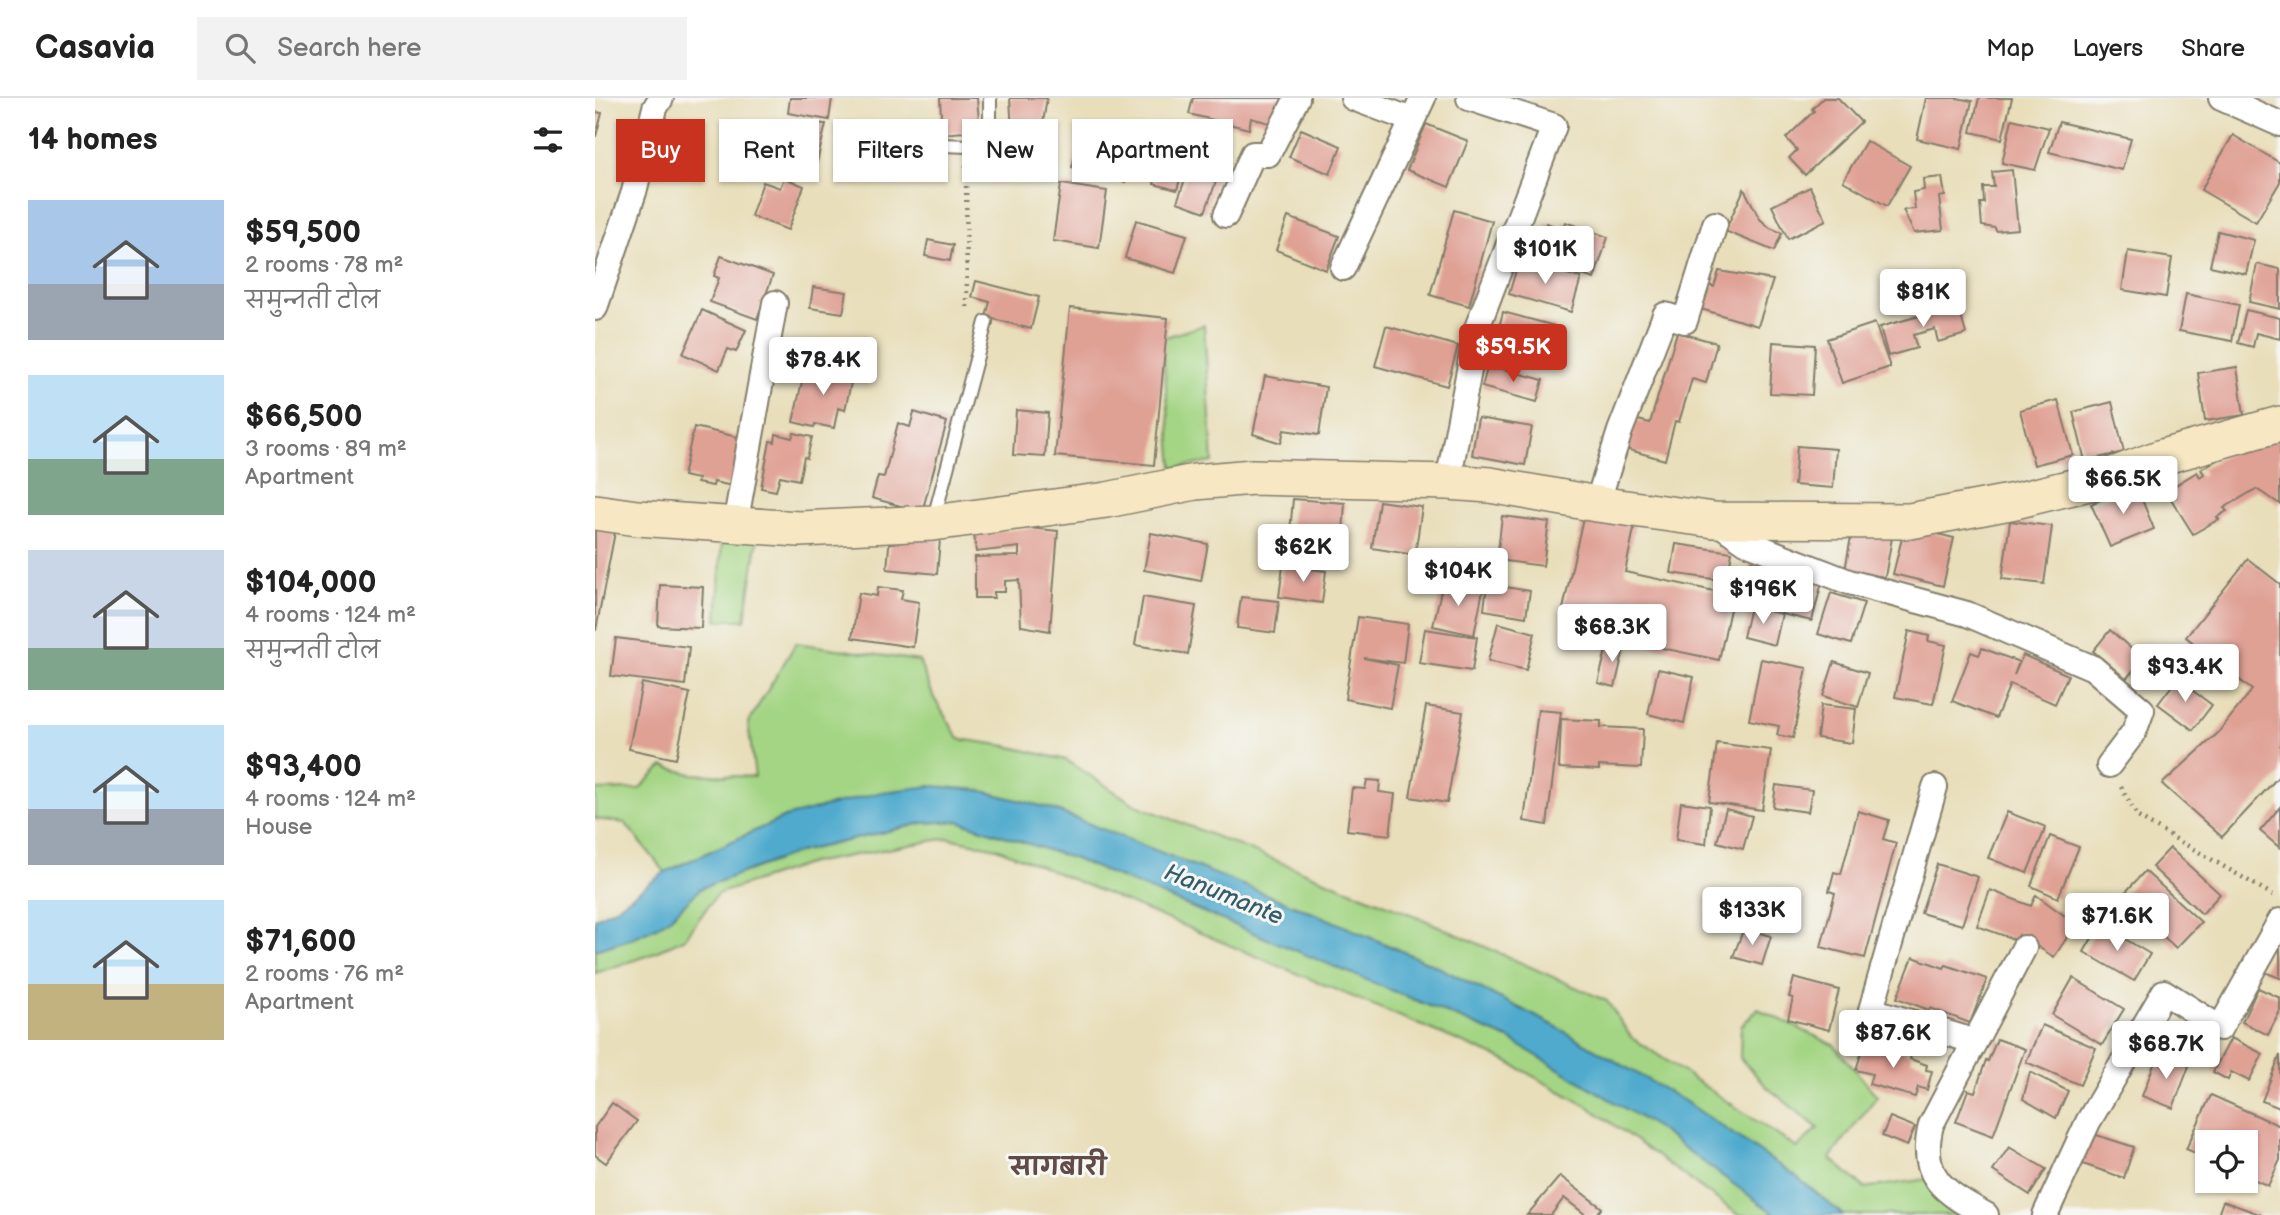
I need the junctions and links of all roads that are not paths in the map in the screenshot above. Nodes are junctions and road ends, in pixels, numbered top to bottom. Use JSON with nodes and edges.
{"nodes":[{"id":1,"x":661,"y":98,"type":"edge"},
{"id":2,"x":990,"y":98,"type":"edge"},
{"id":3,"x":1297,"y":98,"type":"edge"},
{"id":4,"x":1353,"y":98,"type":"edge"},
{"id":5,"x":1423,"y":98,"type":"edge"},
{"id":6,"x":1469,"y":98,"type":"edge"},
{"id":7,"x":2221,"y":98,"type":"edge"},
{"id":8,"x":1412,"y":120,"type":"junction"},
{"id":9,"x":2280,"y":124,"type":"edge"},
{"id":10,"x":948,"y":145,"type":"edge"},
{"id":11,"x":1226,"y":215,"type":"dead end"},
{"id":12,"x":1715,"y":224,"type":"dead end"},
{"id":13,"x":1343,"y":268,"type":"dead end"},
{"id":14,"x":775,"y":303,"type":"dead end"},
{"id":15,"x":595,"y":308,"type":"edge"},
{"id":16,"x":986,"y":322,"type":"road end"},
{"id":17,"x":2280,"y":424,"type":"edge"},
{"id":18,"x":1448,"y":482,"type":"junction"},
{"id":19,"x":1597,"y":504,"type":"junction"},
{"id":20,"x":595,"y":512,"type":"edge"},
{"id":21,"x":1714,"y":520,"type":"junction"},
{"id":22,"x":933,"y":523,"type":"junction"},
{"id":23,"x":735,"y":525,"type":"junction"},
{"id":24,"x":2109,"y":765,"type":"road end"},
{"id":25,"x":1935,"y":788,"type":"dead end"},
{"id":26,"x":2280,"y":922,"type":"edge"},
{"id":27,"x":2024,"y":948,"type":"dead end"},
{"id":28,"x":1973,"y":1041,"type":"junction"},
{"id":29,"x":1986,"y":1215,"type":"edge"},
{"id":30,"x":2045,"y":1215,"type":"edge"}],
"edges":[{"from":1,"to":15,"type":"street"},
{"from":2,"to":10,"type":"lane"},
{"from":3,"to":11,"type":"street"},
{"from":4,"to":8,"type":"street"},
{"from":5,"to":8,"type":"street"},
{"from":6,"to":18,"type":"street"},
{"from":7,"to":9,"type":"street"},
{"from":8,"to":13,"type":"street"},
{"from":12,"to":19,"type":"street"},
{"from":14,"to":23,"type":"street"},
{"from":16,"to":22,"type":"lane"},
{"from":17,"to":21,"type":"street"},
{"from":18,"to":19,"type":"street"},
{"from":18,"to":22,"type":"street"},
{"from":19,"to":21,"type":"street"},
{"from":20,"to":23,"type":"street"},
{"from":21,"to":24,"type":"street"},
{"from":22,"to":23,"type":"street"},
{"from":25,"to":28,"type":"street"},
{"from":26,"to":30,"type":"street"},
{"from":27,"to":28,"type":"street"},
{"from":28,"to":29,"type":"street"}]}
